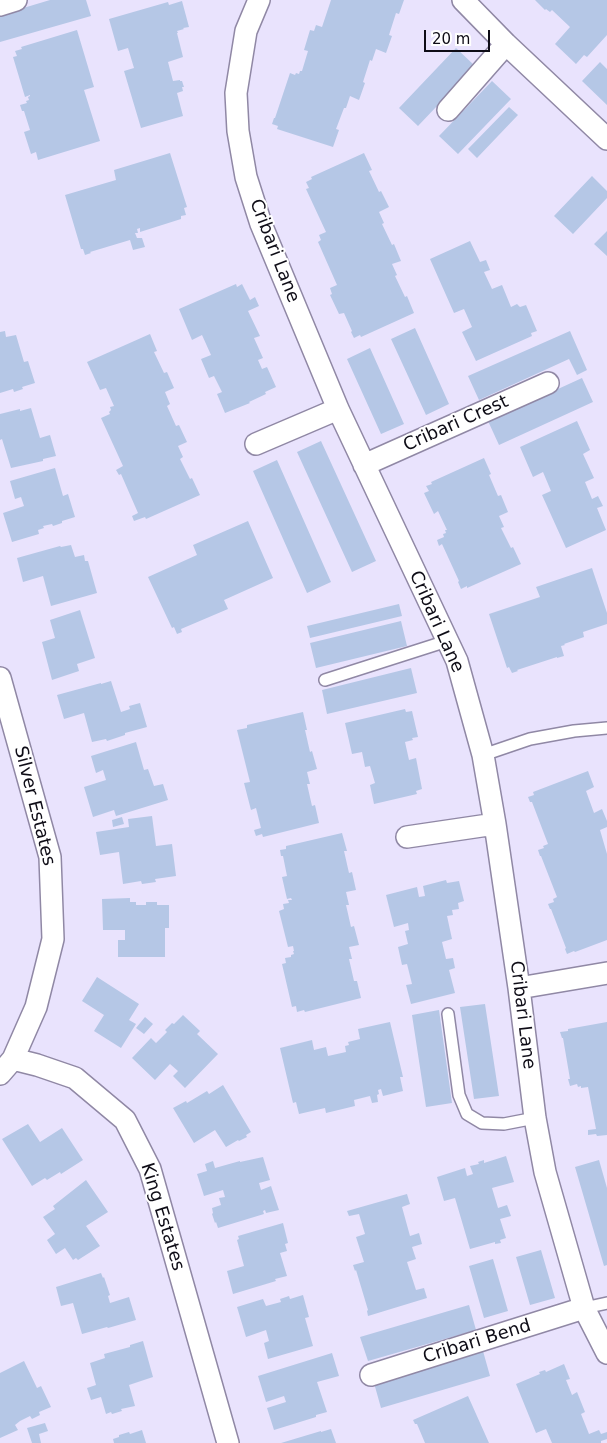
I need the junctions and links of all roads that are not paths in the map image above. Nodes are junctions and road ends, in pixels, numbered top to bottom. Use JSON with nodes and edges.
{"nodes":[{"id":1,"x":16,"y":0,"type":"edge"},
{"id":2,"x":259,"y":0,"type":"edge"},
{"id":3,"x":464,"y":0,"type":"edge"},
{"id":4,"x":0,"y":4,"type":"edge"},
{"id":5,"x":506,"y":44,"type":"junction"},
{"id":6,"x":448,"y":110,"type":"dead end"},
{"id":7,"x":607,"y":139,"type":"edge"},
{"id":8,"x":548,"y":383,"type":"dead end"},
{"id":9,"x":338,"y":409,"type":"junction"},
{"id":10,"x":256,"y":444,"type":"dead end"},
{"id":11,"x":364,"y":466,"type":"junction"},
{"id":12,"x":448,"y":641,"type":"junction"},
{"id":13,"x":0,"y":678,"type":"edge"},
{"id":14,"x":325,"y":680,"type":"dead end"},
{"id":15,"x":607,"y":728,"type":"edge"},
{"id":16,"x":483,"y":755,"type":"junction"},
{"id":17,"x":495,"y":824,"type":"junction"},
{"id":18,"x":407,"y":837,"type":"dead end"},
{"id":19,"x":607,"y":973,"type":"edge"},
{"id":20,"x":519,"y":988,"type":"junction"},
{"id":21,"x":448,"y":1014,"type":"dead end"},
{"id":22,"x":7,"y":1067,"type":"edge"},
{"id":23,"x":535,"y":1118,"type":"junction"},
{"id":24,"x":607,"y":1304,"type":"edge"},
{"id":25,"x":584,"y":1308,"type":"junction"},
{"id":26,"x":607,"y":1353,"type":"edge"},
{"id":27,"x":371,"y":1375,"type":"dead end"},
{"id":28,"x":228,"y":1443,"type":"edge"}],
"edges":[{"from":1,"to":4,"type":"street"},
{"from":2,"to":9,"type":"street","name":"Cribari Lane"},
{"from":3,"to":5,"type":"street"},
{"from":5,"to":6,"type":"street"},
{"from":5,"to":7,"type":"street"},
{"from":8,"to":11,"type":"street","name":"Cribari Crest"},
{"from":9,"to":10,"type":"street"},
{"from":9,"to":11,"type":"street","name":"Cribari Lane"},
{"from":11,"to":12,"type":"street","name":"Cribari Lane"},
{"from":12,"to":14,"type":"lane"},
{"from":12,"to":16,"type":"street","name":"Cribari Lane"},
{"from":13,"to":22,"type":"street","name":"Silver Estates"},
{"from":15,"to":16,"type":"lane"},
{"from":16,"to":17,"type":"street","name":"Cribari Lane"},
{"from":17,"to":18,"type":"street"},
{"from":17,"to":20,"type":"street","name":"Cribari Lane"},
{"from":19,"to":20,"type":"street"},
{"from":20,"to":23,"type":"street","name":"Cribari Lane"},
{"from":21,"to":23,"type":"lane"},
{"from":22,"to":28,"type":"street","name":"King Estates"},
{"from":23,"to":25,"type":"street","name":"Cribari Lane"},
{"from":24,"to":25,"type":"lane"},
{"from":25,"to":26,"type":"street","name":"Cribari Lane"},
{"from":25,"to":27,"type":"street","name":"Cribari Bend"}]}
